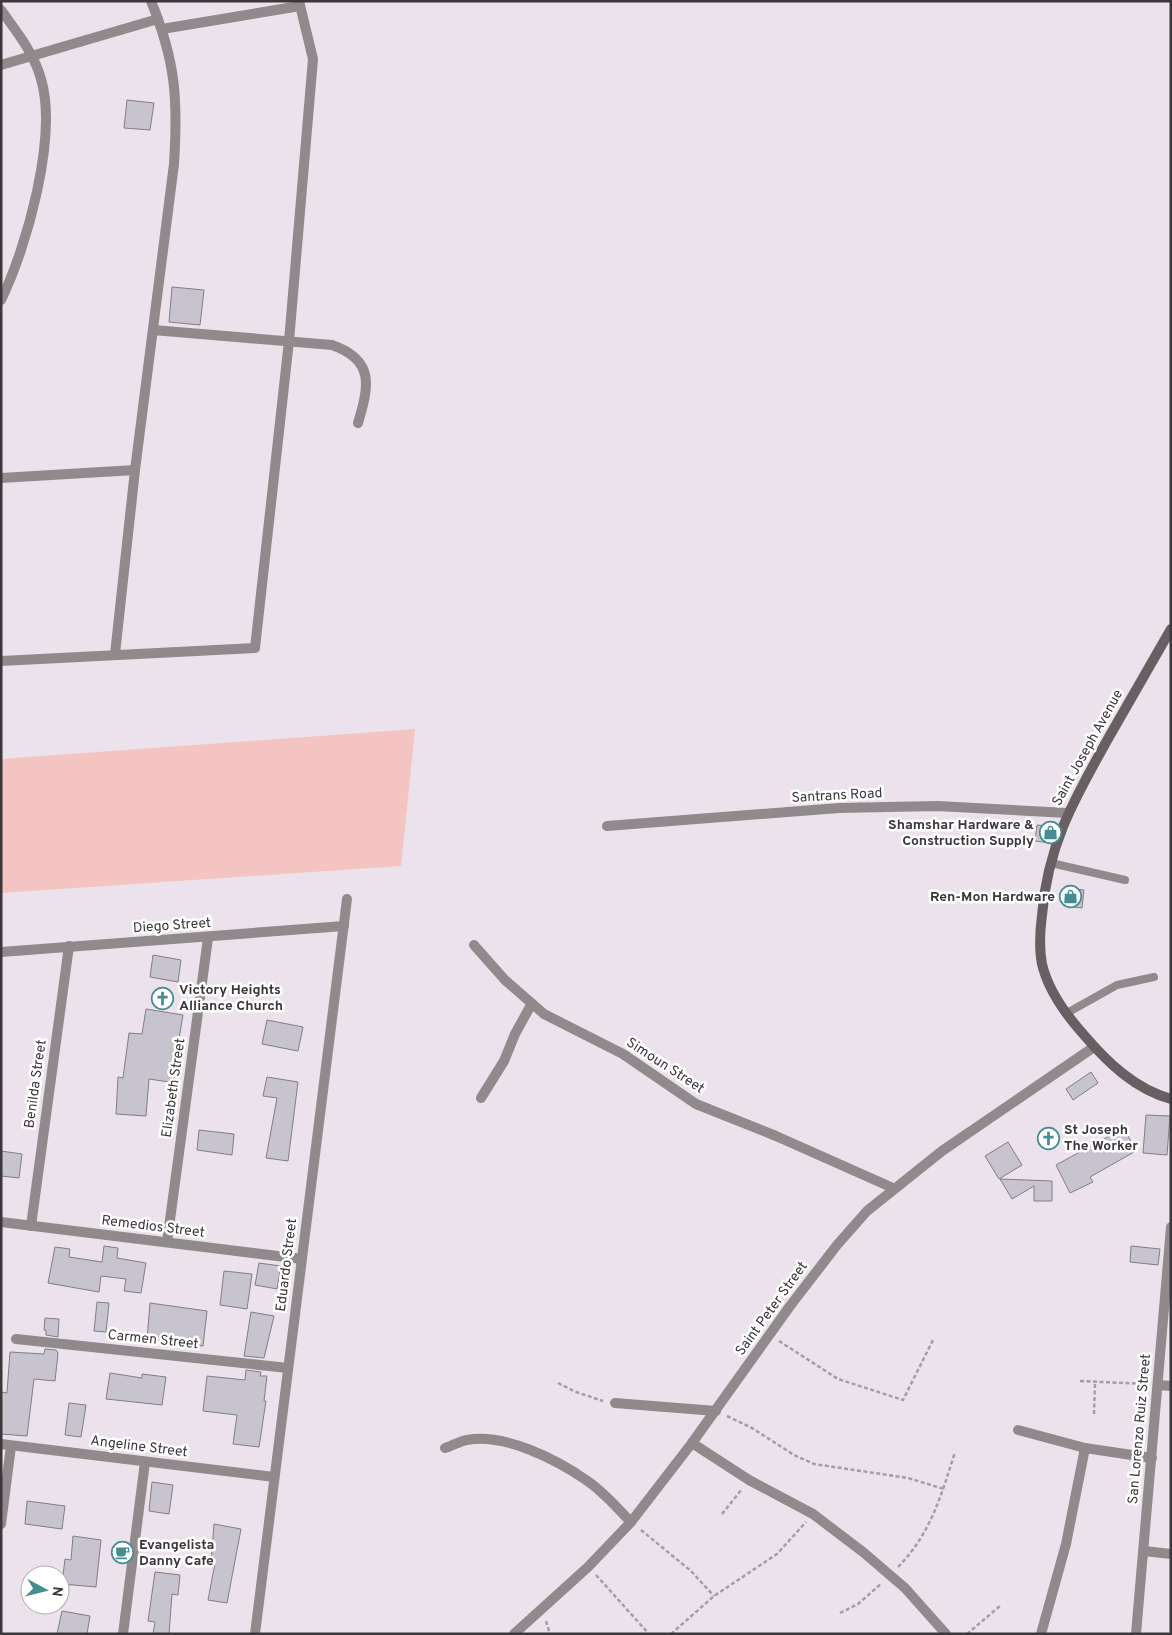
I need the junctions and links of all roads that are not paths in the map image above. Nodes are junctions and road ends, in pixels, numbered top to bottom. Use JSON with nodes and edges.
{"nodes":[{"id":1,"x":150,"y":1,"type":"edge"},
{"id":2,"x":300,"y":4,"type":"edge"},
{"id":3,"x":1,"y":10,"type":"edge"},
{"id":4,"x":160,"y":24,"type":"junction"},
{"id":5,"x":32,"y":58,"type":"junction"},
{"id":6,"x":1,"y":65,"type":"edge"},
{"id":7,"x":1,"y":300,"type":"edge"},
{"id":8,"x":153,"y":330,"type":"junction"},
{"id":9,"x":289,"y":341,"type":"junction"},
{"id":10,"x":358,"y":424,"type":"dead end"},
{"id":11,"x":135,"y":470,"type":"junction"},
{"id":12,"x":1,"y":478,"type":"edge"},
{"id":13,"x":1171,"y":629,"type":"edge"},
{"id":14,"x":116,"y":654,"type":"junction"},
{"id":15,"x":1,"y":661,"type":"edge"},
{"id":16,"x":1067,"y":813,"type":"junction"},
{"id":17,"x":608,"y":826,"type":"dead end"},
{"id":18,"x":1051,"y":863,"type":"junction"},
{"id":19,"x":1125,"y":880,"type":"dead end"},
{"id":20,"x":347,"y":899,"type":"dead end"},
{"id":21,"x":344,"y":926,"type":"junction"},
{"id":22,"x":208,"y":938,"type":"junction"},
{"id":23,"x":474,"y":944,"type":"dead end"},
{"id":24,"x":69,"y":946,"type":"junction"},
{"id":25,"x":1,"y":952,"type":"edge"},
{"id":26,"x":1154,"y":977,"type":"dead end"},
{"id":27,"x":532,"y":1005,"type":"junction"},
{"id":28,"x":1067,"y":1013,"type":"junction"},
{"id":29,"x":1094,"y":1047,"type":"junction"},
{"id":30,"x":481,"y":1098,"type":"dead end"},
{"id":31,"x":1171,"y":1099,"type":"edge"},
{"id":32,"x":893,"y":1188,"type":"junction"},
{"id":33,"x":1,"y":1222,"type":"edge"},
{"id":34,"x":31,"y":1226,"type":"junction"},
{"id":35,"x":1171,"y":1227,"type":"edge"},
{"id":36,"x":167,"y":1242,"type":"junction"},
{"id":37,"x":302,"y":1259,"type":"junction"},
{"id":38,"x":1168,"y":1295,"type":"edge"},
{"id":39,"x":16,"y":1338,"type":"dead end"},
{"id":40,"x":288,"y":1368,"type":"junction"},
{"id":41,"x":1158,"y":1385,"type":"junction"},
{"id":42,"x":1171,"y":1386,"type":"edge"},
{"id":43,"x":615,"y":1403,"type":"road end"},
{"id":44,"x":716,"y":1411,"type":"junction"},
{"id":45,"x":1018,"y":1430,"type":"dead end"},
{"id":46,"x":692,"y":1444,"type":"junction"},
{"id":47,"x":6,"y":1445,"type":"edge"},
{"id":48,"x":446,"y":1448,"type":"dead end"},
{"id":49,"x":1085,"y":1448,"type":"junction"},
{"id":50,"x":1152,"y":1458,"type":"junction"},
{"id":51,"x":146,"y":1462,"type":"junction"},
{"id":52,"x":274,"y":1476,"type":"junction"},
{"id":53,"x":631,"y":1522,"type":"junction"},
{"id":54,"x":1,"y":1524,"type":"edge"},
{"id":55,"x":1144,"y":1551,"type":"junction"},
{"id":56,"x":1171,"y":1554,"type":"edge"},
{"id":57,"x":123,"y":1634,"type":"edge"},
{"id":58,"x":255,"y":1634,"type":"edge"},
{"id":59,"x":514,"y":1634,"type":"edge"},
{"id":60,"x":946,"y":1634,"type":"edge"},
{"id":61,"x":1041,"y":1634,"type":"edge"},
{"id":62,"x":1136,"y":1634,"type":"edge"}],
"edges":[{"from":1,"to":4,"type":"street"},
{"from":2,"to":4,"type":"street"},
{"from":2,"to":9,"type":"street"},
{"from":3,"to":5,"type":"street"},
{"from":4,"to":5,"type":"street"},
{"from":4,"to":8,"type":"street"},
{"from":5,"to":6,"type":"street"},
{"from":5,"to":7,"type":"street"},
{"from":8,"to":9,"type":"street"},
{"from":8,"to":11,"type":"street"},
{"from":9,"to":10,"type":"street"},
{"from":9,"to":14,"type":"street"},
{"from":11,"to":12,"type":"street"},
{"from":11,"to":14,"type":"street"},
{"from":13,"to":16,"type":"main road","name":"Saint Joseph Avenue"},
{"from":14,"to":15,"type":"street"},
{"from":16,"to":17,"type":"street","name":"Santrans Road"},
{"from":16,"to":18,"type":"main road","name":"Saint Joseph Avenue"},
{"from":18,"to":19,"type":"lane"},
{"from":18,"to":28,"type":"main road","name":"Saint Joseph Avenue"},
{"from":20,"to":21,"type":"street","name":"Eduardo Street"},
{"from":21,"to":22,"type":"street","name":"Diego Street"},
{"from":21,"to":37,"type":"street","name":"Eduardo Street"},
{"from":22,"to":24,"type":"street","name":"Diego Street"},
{"from":22,"to":36,"type":"street","name":"Elizabeth Street"},
{"from":23,"to":27,"type":"street","name":"Simoun Street"},
{"from":24,"to":25,"type":"street","name":"Diego Street"},
{"from":24,"to":34,"type":"street","name":"Benilda Street"},
{"from":26,"to":28,"type":"lane"},
{"from":27,"to":30,"type":"street"},
{"from":27,"to":32,"type":"street","name":"Simoun Street"},
{"from":28,"to":29,"type":"main road","name":"Saint Joseph Avenue"},
{"from":29,"to":31,"type":"main road","name":"Saint Joseph Avenue"},
{"from":29,"to":32,"type":"street","name":"Saint Peter Street"},
{"from":32,"to":44,"type":"street","name":"Saint Peter Street"},
{"from":33,"to":34,"type":"street","name":"Remedios Street"},
{"from":34,"to":36,"type":"street","name":"Remedios Street"},
{"from":35,"to":38,"type":"street","name":"San Lorenzo Ruiz Street"},
{"from":36,"to":37,"type":"street","name":"Remedios Street"},
{"from":37,"to":40,"type":"street","name":"Eduardo Street"},
{"from":38,"to":41,"type":"street","name":"San Lorenzo Ruiz Street"},
{"from":39,"to":40,"type":"street","name":"Carmen Street"},
{"from":40,"to":52,"type":"street","name":"Eduardo Street"},
{"from":41,"to":42,"type":"street"},
{"from":41,"to":50,"type":"street","name":"San Lorenzo Ruiz Street"},
{"from":43,"to":44,"type":"street"},
{"from":44,"to":46,"type":"street","name":"Saint Peter Street"},
{"from":45,"to":49,"type":"street"},
{"from":46,"to":53,"type":"street","name":"Saint Peter Street"},
{"from":46,"to":60,"type":"street"},
{"from":47,"to":51,"type":"street","name":"Angeline Street"},
{"from":47,"to":54,"type":"street"},
{"from":48,"to":53,"type":"street"},
{"from":49,"to":50,"type":"street"},
{"from":49,"to":61,"type":"street"},
{"from":50,"to":55,"type":"street","name":"San Lorenzo Ruiz Street"},
{"from":51,"to":52,"type":"street","name":"Angeline Street"},
{"from":51,"to":57,"type":"street"},
{"from":52,"to":58,"type":"street","name":"Eduardo Street"},
{"from":53,"to":59,"type":"street","name":"Saint Peter Street"},
{"from":55,"to":56,"type":"street"},
{"from":55,"to":62,"type":"street","name":"San Lorenzo Ruiz Street"}]}
